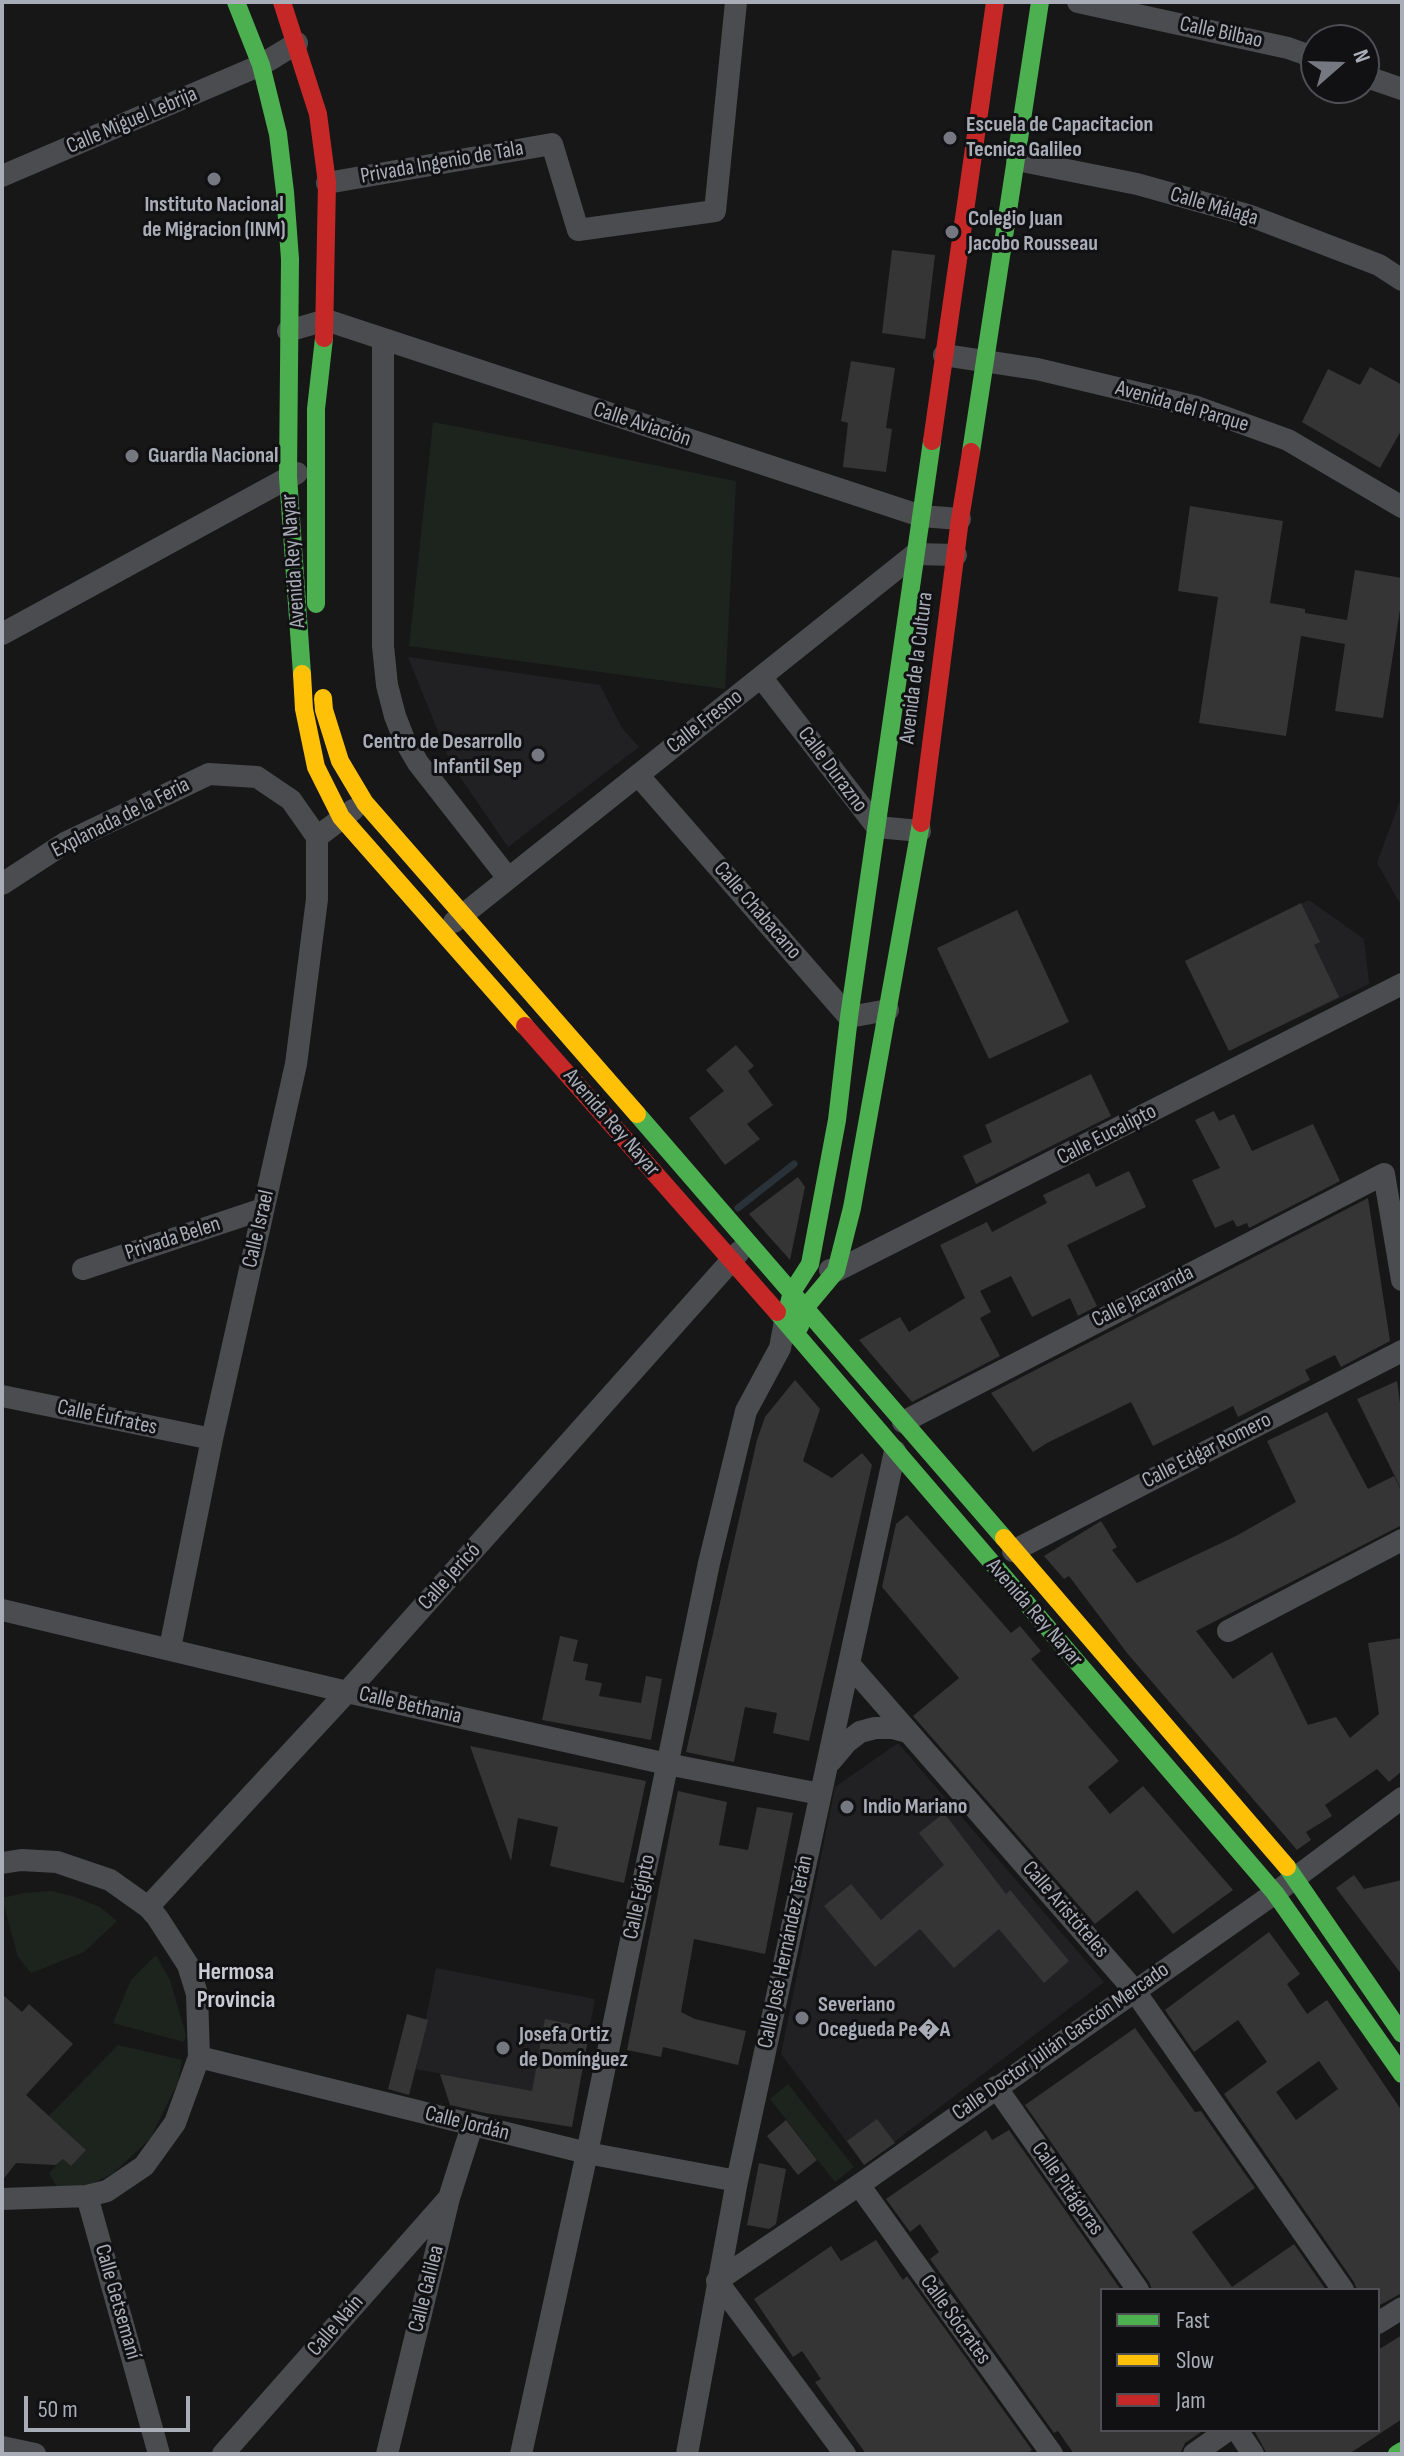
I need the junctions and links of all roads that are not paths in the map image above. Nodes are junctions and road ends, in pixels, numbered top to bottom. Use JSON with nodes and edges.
{"nodes":[{"id":1,"x":236,"y":2,"type":"edge"},
{"id":2,"x":282,"y":2,"type":"edge"},
{"id":3,"x":736,"y":2,"type":"edge"},
{"id":4,"x":995,"y":2,"type":"edge"},
{"id":5,"x":1040,"y":2,"type":"edge"},
{"id":6,"x":1078,"y":2,"type":"edge"},
{"id":7,"x":297,"y":43,"type":"junction"},
{"id":8,"x":1300,"y":52,"type":"edge"},
{"id":9,"x":261,"y":65,"type":"junction"},
{"id":10,"x":1380,"y":81,"type":"edge"},
{"id":11,"x":1402,"y":89,"type":"edge"},
{"id":12,"x":1017,"y":160,"type":"junction"},
{"id":13,"x":2,"y":176,"type":"edge"},
{"id":14,"x":327,"y":183,"type":"junction"},
{"id":15,"x":1402,"y":280,"type":"edge"},
{"id":16,"x":326,"y":320,"type":"junction"},
{"id":17,"x":288,"y":331,"type":"junction"},
{"id":18,"x":383,"y":339,"type":"junction"},
{"id":19,"x":944,"y":355,"type":"junction"},
{"id":20,"x":986,"y":362,"type":"junction"},
{"id":21,"x":316,"y":463,"type":"junction"},
{"id":22,"x":288,"y":477,"type":"junction"},
{"id":23,"x":1402,"y":507,"type":"edge"},
{"id":24,"x":921,"y":516,"type":"junction"},
{"id":25,"x":960,"y":519,"type":"junction"},
{"id":26,"x":915,"y":554,"type":"junction"},
{"id":27,"x":956,"y":555,"type":"junction"},
{"id":28,"x":2,"y":634,"type":"edge"},
{"id":29,"x":761,"y":677,"type":"junction"},
{"id":30,"x":638,"y":775,"type":"junction"},
{"id":31,"x":365,"y":803,"type":"junction"},
{"id":32,"x":341,"y":817,"type":"junction"},
{"id":33,"x":877,"y":827,"type":"junction"},
{"id":34,"x":920,"y":831,"type":"junction"},
{"id":35,"x":317,"y":837,"type":"junction"},
{"id":36,"x":508,"y":878,"type":"junction"},
{"id":37,"x":2,"y":884,"type":"edge"},
{"id":38,"x":463,"y":914,"type":"junction"},
{"id":39,"x":442,"y":931,"type":"junction"},
{"id":40,"x":1402,"y":984,"type":"edge"},
{"id":41,"x":888,"y":1010,"type":"junction"},
{"id":42,"x":849,"y":1017,"type":"junction"},
{"id":43,"x":822,"y":1200,"type":"junction"},
{"id":44,"x":852,"y":1208,"type":"junction"},
{"id":45,"x":263,"y":1209,"type":"junction"},
{"id":46,"x":748,"y":1243,"type":"junction"},
{"id":47,"x":732,"y":1260,"type":"junction"},
{"id":48,"x":810,"y":1264,"type":"junction"},
{"id":49,"x":83,"y":1269,"type":"dead end"},
{"id":50,"x":836,"y":1271,"type":"junction"},
{"id":51,"x":1402,"y":1280,"type":"edge"},
{"id":52,"x":792,"y":1292,"type":"junction"},
{"id":53,"x":792,"y":1325,"type":"junction"},
{"id":54,"x":1402,"y":1351,"type":"edge"},
{"id":55,"x":2,"y":1396,"type":"edge"},
{"id":56,"x":903,"y":1422,"type":"junction"},
{"id":57,"x":212,"y":1439,"type":"junction"},
{"id":58,"x":895,"y":1451,"type":"junction"},
{"id":59,"x":1402,"y":1540,"type":"edge"},
{"id":60,"x":1013,"y":1551,"type":"junction"},
{"id":61,"x":2,"y":1610,"type":"edge"},
{"id":62,"x":1228,"y":1631,"type":"dead end"},
{"id":63,"x":170,"y":1648,"type":"junction"},
{"id":64,"x":849,"y":1664,"type":"junction"},
{"id":65,"x":347,"y":1692,"type":"junction"},
{"id":66,"x":908,"y":1732,"type":"junction"},
{"id":67,"x":667,"y":1764,"type":"junction"},
{"id":68,"x":829,"y":1764,"type":"junction"},
{"id":69,"x":820,"y":1794,"type":"junction"},
{"id":70,"x":1402,"y":1798,"type":"edge"},
{"id":71,"x":2,"y":1863,"type":"edge"},
{"id":72,"x":1296,"y":1878,"type":"junction"},
{"id":73,"x":1275,"y":1893,"type":"junction"},
{"id":74,"x":148,"y":1907,"type":"junction"},
{"id":75,"x":1134,"y":1990,"type":"junction"},
{"id":76,"x":1402,"y":2034,"type":"edge"},
{"id":77,"x":199,"y":2057,"type":"junction"},
{"id":78,"x":1402,"y":2074,"type":"edge"},
{"id":79,"x":996,"y":2087,"type":"junction"},
{"id":80,"x":472,"y":2126,"type":"junction"},
{"id":81,"x":587,"y":2153,"type":"junction"},
{"id":82,"x":737,"y":2181,"type":"junction"},
{"id":83,"x":859,"y":2185,"type":"junction"},
{"id":84,"x":87,"y":2196,"type":"junction"},
{"id":85,"x":449,"y":2198,"type":"junction"},
{"id":86,"x":2,"y":2199,"type":"edge"},
{"id":87,"x":717,"y":2281,"type":"junction"},
{"id":88,"x":1137,"y":2288,"type":"edge"},
{"id":89,"x":1342,"y":2288,"type":"edge"},
{"id":90,"x":1402,"y":2308,"type":"edge"},
{"id":91,"x":1380,"y":2322,"type":"edge"},
{"id":92,"x":1225,"y":2432,"type":"edge"},
{"id":93,"x":1238,"y":2432,"type":"edge"},
{"id":94,"x":2,"y":2447,"type":"edge"},
{"id":95,"x":1402,"y":2451,"type":"edge"},
{"id":96,"x":35,"y":2454,"type":"edge"},
{"id":97,"x":159,"y":2454,"type":"edge"},
{"id":98,"x":223,"y":2454,"type":"edge"},
{"id":99,"x":387,"y":2454,"type":"edge"},
{"id":100,"x":521,"y":2454,"type":"edge"},
{"id":101,"x":687,"y":2454,"type":"edge"},
{"id":102,"x":845,"y":2454,"type":"edge"},
{"id":103,"x":1052,"y":2454,"type":"edge"},
{"id":104,"x":1194,"y":2454,"type":"edge"},
{"id":105,"x":1253,"y":2454,"type":"edge"},
{"id":106,"x":1397,"y":2454,"type":"edge"}],
"edges":[{"from":1,"to":9,"type":"main road","name":"Avenida Rey Nayar"},
{"from":2,"to":7,"type":"main road","name":"Avenida Rey Nayar"},
{"from":3,"to":14,"type":"street","name":"Privada Ingenio de Tala"},
{"from":4,"to":19,"type":"main road","name":"Avenida de la Cultura"},
{"from":5,"to":12,"type":"main road","name":"Avenida de la Cultura"},
{"from":6,"to":8,"type":"street","name":"Calle Bilbao"},
{"from":7,"to":9,"type":"street","name":"Calle Miguel Lebrija"},
{"from":7,"to":14,"type":"main road","name":"Avenida Rey Nayar"},
{"from":9,"to":13,"type":"street","name":"Calle Miguel Lebrija"},
{"from":9,"to":17,"type":"main road","name":"Avenida Rey Nayar"},
{"from":10,"to":11,"type":"street"},
{"from":12,"to":15,"type":"street","name":"Calle Málaga"},
{"from":12,"to":20,"type":"main road","name":"Avenida de la Cultura"},
{"from":14,"to":16,"type":"main road","name":"Avenida Rey Nayar"},
{"from":16,"to":17,"type":"street"},
{"from":16,"to":18,"type":"street","name":"Calle Aviación"},
{"from":16,"to":21,"type":"main road","name":"Avenida Rey Nayar"},
{"from":17,"to":22,"type":"main road","name":"Avenida Rey Nayar"},
{"from":18,"to":24,"type":"street","name":"Calle Aviación"},
{"from":18,"to":36,"type":"street"},
{"from":19,"to":20,"type":"street","name":"Avenida del Parque"},
{"from":19,"to":24,"type":"main road","name":"Avenida de la Cultura"},
{"from":20,"to":23,"type":"street","name":"Avenida del Parque"},
{"from":20,"to":25,"type":"main road","name":"Avenida de la Cultura"},
{"from":21,"to":22,"type":"street"},
{"from":21,"to":31,"type":"main road","name":"Avenida Rey Nayar"},
{"from":22,"to":28,"type":"street"},
{"from":22,"to":32,"type":"main road","name":"Avenida Rey Nayar"},
{"from":24,"to":25,"type":"street","name":"Calle Aviación"},
{"from":24,"to":26,"type":"main road","name":"Avenida de la Cultura"},
{"from":25,"to":27,"type":"main road","name":"Avenida de la Cultura"},
{"from":26,"to":27,"type":"street"},
{"from":26,"to":29,"type":"street","name":"Calle Fresno"},
{"from":26,"to":33,"type":"main road","name":"Avenida de la Cultura"},
{"from":27,"to":34,"type":"main road","name":"Avenida de la Cultura"},
{"from":29,"to":30,"type":"street","name":"Calle Fresno"},
{"from":29,"to":33,"type":"street","name":"Calle Durazno"},
{"from":30,"to":36,"type":"street","name":"Calle Fresno"},
{"from":30,"to":42,"type":"street","name":"Calle Chabacano"},
{"from":31,"to":32,"type":"street"},
{"from":31,"to":38,"type":"main road","name":"Avenida Rey Nayar"},
{"from":32,"to":35,"type":"street"},
{"from":32,"to":39,"type":"main road","name":"Avenida Rey Nayar"},
{"from":33,"to":34,"type":"street","name":"Calle Durazno"},
{"from":33,"to":42,"type":"main road","name":"Avenida de la Cultura"},
{"from":34,"to":41,"type":"main road","name":"Avenida de la Cultura"},
{"from":35,"to":37,"type":"street","name":"Explanada de la Feria"},
{"from":35,"to":45,"type":"street","name":"Calle Israel"},
{"from":36,"to":38,"type":"street","name":"Calle Fresno"},
{"from":38,"to":39,"type":"street","name":"Calle Fresno"},
{"from":38,"to":46,"type":"main road","name":"Avenida Rey Nayar"},
{"from":39,"to":47,"type":"main road","name":"Avenida Rey Nayar"},
{"from":40,"to":50,"type":"street","name":"Calle Eucalipto"},
{"from":41,"to":42,"type":"street"},
{"from":41,"to":44,"type":"main road","name":"Avenida de la Cultura"},
{"from":42,"to":43,"type":"main road","name":"Avenida de la Cultura"},
{"from":43,"to":44,"type":"main road"},
{"from":43,"to":48,"type":"main road","name":"Avenida de la Cultura"},
{"from":44,"to":50,"type":"main road","name":"Avenida de la Cultura"},
{"from":45,"to":49,"type":"street","name":"Privada Belen"},
{"from":45,"to":57,"type":"street","name":"Calle Israel"},
{"from":46,"to":47,"type":"street","name":"Calle Jericó"},
{"from":46,"to":52,"type":"main road","name":"Avenida Rey Nayar"},
{"from":47,"to":53,"type":"main road","name":"Avenida Rey Nayar"},
{"from":47,"to":65,"type":"street","name":"Calle Jericó"},
{"from":48,"to":50,"type":"street"},
{"from":48,"to":52,"type":"main road","name":"Avenida de la Cultura"},
{"from":50,"to":53,"type":"main road","name":"Avenida de la Cultura"},
{"from":51,"to":56,"type":"street","name":"Calle Jacaranda"},
{"from":52,"to":53,"type":"main road","name":"Avenida de la Cultura"},
{"from":53,"to":56,"type":"main road","name":"Avenida Rey Nayar"},
{"from":53,"to":58,"type":"main road","name":"Avenida Rey Nayar"},
{"from":53,"to":67,"type":"street","name":"Calle Egipto"},
{"from":54,"to":60,"type":"street","name":"Calle Edgar Romero"},
{"from":55,"to":57,"type":"street","name":"Calle Éufrates"},
{"from":56,"to":60,"type":"main road","name":"Avenida Rey Nayar"},
{"from":57,"to":63,"type":"street","name":"Calle Israel"},
{"from":58,"to":64,"type":"street","name":"Calle José Hernández Terán"},
{"from":58,"to":73,"type":"main road","name":"Avenida Rey Nayar"},
{"from":59,"to":62,"type":"street"},
{"from":60,"to":72,"type":"main road","name":"Avenida Rey Nayar"},
{"from":61,"to":63,"type":"street","name":"Calle Bethania"},
{"from":63,"to":65,"type":"street","name":"Calle Bethania"},
{"from":64,"to":66,"type":"street","name":"Calle Aristóteles"},
{"from":64,"to":68,"type":"street","name":"Calle José Hernández Terán"},
{"from":65,"to":67,"type":"street","name":"Calle Bethania"},
{"from":65,"to":74,"type":"street","name":"Calle Jericó"},
{"from":66,"to":68,"type":"street"},
{"from":66,"to":75,"type":"street","name":"Calle Aristóteles"},
{"from":67,"to":69,"type":"street","name":"Calle Bethania"},
{"from":67,"to":81,"type":"street","name":"Calle Egipto"},
{"from":68,"to":69,"type":"street","name":"Calle José Hernández Terán"},
{"from":69,"to":82,"type":"street","name":"Calle José Hernández Terán"},
{"from":70,"to":72,"type":"street","name":"Calle Doctor Julián Gascón Mercado"},
{"from":71,"to":74,"type":"street"},
{"from":72,"to":73,"type":"street","name":"Calle Doctor Julián Gascón Mercado"},
{"from":72,"to":76,"type":"main road","name":"Avenida Rey Nayar"},
{"from":73,"to":75,"type":"street","name":"Calle Doctor Julián Gascón Mercado"},
{"from":73,"to":78,"type":"main road","name":"Avenida Rey Nayar"},
{"from":74,"to":77,"type":"street"},
{"from":75,"to":79,"type":"street","name":"Calle Doctor Julián Gascón Mercado"},
{"from":75,"to":89,"type":"street","name":"Calle Aristóteles"},
{"from":77,"to":80,"type":"street","name":"Calle Jordán"},
{"from":77,"to":84,"type":"street"},
{"from":79,"to":83,"type":"street","name":"Calle Doctor Julián Gascón Mercado"},
{"from":79,"to":88,"type":"street","name":"Calle Pitágoras"},
{"from":80,"to":81,"type":"street","name":"Calle Jordán"},
{"from":80,"to":85,"type":"street","name":"Calle Galilea"},
{"from":81,"to":82,"type":"street","name":"Calle Jordán"},
{"from":81,"to":100,"type":"street","name":"Calle Egipto"},
{"from":82,"to":87,"type":"street","name":"Calle José Hernández Terán"},
{"from":83,"to":87,"type":"street","name":"Calle Doctor Julián Gascón Mercado"},
{"from":83,"to":103,"type":"street","name":"Calle Sócrates"},
{"from":84,"to":86,"type":"street"},
{"from":84,"to":97,"type":"street","name":"Calle Getsemaní"},
{"from":85,"to":98,"type":"street","name":"Calle Naín"},
{"from":85,"to":99,"type":"street","name":"Calle Galilea"},
{"from":87,"to":101,"type":"street","name":"Calle José Hernández Terán"},
{"from":87,"to":102,"type":"street"},
{"from":90,"to":91,"type":"street"},
{"from":92,"to":104,"type":"street"},
{"from":93,"to":105,"type":"street"},
{"from":94,"to":96,"type":"street"},
{"from":95,"to":106,"type":"main road"}]}
